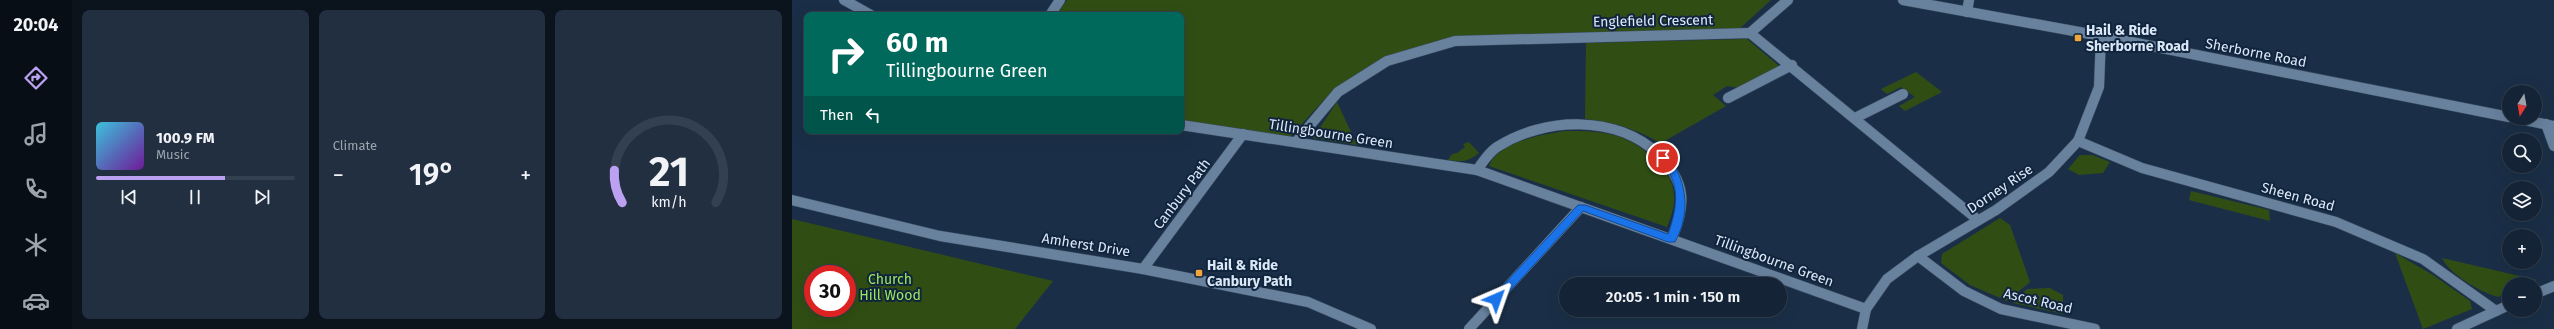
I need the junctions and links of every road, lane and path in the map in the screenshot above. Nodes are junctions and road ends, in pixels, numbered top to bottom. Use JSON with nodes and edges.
{"nodes":[{"id":1,"x":844,"y":0,"type":"edge"},
{"id":2,"x":1060,"y":0,"type":"edge"},
{"id":3,"x":1788,"y":0,"type":"edge"},
{"id":4,"x":1903,"y":0,"type":"edge"},
{"id":5,"x":1969,"y":0,"type":"edge"},
{"id":6,"x":866,"y":12,"type":"edge"},
{"id":7,"x":1052,"y":12,"type":"edge"},
{"id":8,"x":1967,"y":12,"type":"junction"},
{"id":9,"x":1750,"y":33,"type":"junction"},
{"id":10,"x":2101,"y":36,"type":"junction"},
{"id":11,"x":1792,"y":65,"type":"junction"},
{"id":12,"x":1903,"y":94,"type":"dead end"},
{"id":13,"x":1728,"y":98,"type":"dead end"},
{"id":14,"x":2502,"y":116,"type":"edge"},
{"id":15,"x":1855,"y":118,"type":"junction"},
{"id":16,"x":1184,"y":125,"type":"edge"},
{"id":17,"x":2550,"y":125,"type":"edge"},
{"id":18,"x":1243,"y":134,"type":"junction"},
{"id":19,"x":2078,"y":141,"type":"junction"},
{"id":20,"x":1296,"y":142,"type":"junction"},
{"id":21,"x":2554,"y":146,"type":"edge"},
{"id":22,"x":1477,"y":170,"type":"junction"},
{"id":23,"x":792,"y":200,"type":"edge"},
{"id":24,"x":1581,"y":207,"type":"junction"},
{"id":25,"x":1978,"y":220,"type":"junction"},
{"id":26,"x":1672,"y":239,"type":"junction"},
{"id":27,"x":1918,"y":256,"type":"junction"},
{"id":28,"x":1143,"y":269,"type":"junction"},
{"id":29,"x":2554,"y":286,"type":"edge"},
{"id":30,"x":2542,"y":291,"type":"edge"},
{"id":31,"x":2502,"y":308,"type":"edge"},
{"id":32,"x":1866,"y":309,"type":"junction"},
{"id":33,"x":2496,"y":311,"type":"junction"},
{"id":34,"x":1371,"y":329,"type":"edge"},
{"id":35,"x":1469,"y":329,"type":"edge"},
{"id":36,"x":1862,"y":329,"type":"edge"},
{"id":37,"x":2095,"y":329,"type":"edge"},
{"id":38,"x":2457,"y":329,"type":"edge"}],
"edges":[{"from":1,"to":6,"type":"street"},
{"from":2,"to":7,"type":"street"},
{"from":3,"to":9,"type":"street"},
{"from":4,"to":8,"type":"street","name":"Sherborne Road"},
{"from":5,"to":8,"type":"street"},
{"from":8,"to":10,"type":"street","name":"Sherborne Road"},
{"from":9,"to":11,"type":"street"},
{"from":9,"to":20,"type":"street","name":"Englefield Crescent"},
{"from":10,"to":14,"type":"street","name":"Sherborne Road"},
{"from":10,"to":19,"type":"street","name":"Dorney Rise"},
{"from":11,"to":13,"type":"street"},
{"from":11,"to":15,"type":"street"},
{"from":12,"to":15,"type":"street"},
{"from":15,"to":25,"type":"street"},
{"from":16,"to":18,"type":"street","name":"Tillingbourne Green"},
{"from":17,"to":21,"type":"street"},
{"from":18,"to":20,"type":"street","name":"Tillingbourne Green"},
{"from":18,"to":28,"type":"street","name":"Canbury Path"},
{"from":19,"to":25,"type":"street","name":"Dorney Rise"},
{"from":19,"to":33,"type":"street","name":"Sheen Road"},
{"from":20,"to":22,"type":"street","name":"Tillingbourne Green"},
{"from":22,"to":24,"type":"street","name":"Tillingbourne Green"},
{"from":22,"to":26,"type":"street"},
{"from":23,"to":28,"type":"street","name":"Amherst Drive"},
{"from":24,"to":26,"type":"street","name":"Tillingbourne Green"},
{"from":24,"to":35,"type":"street"},
{"from":25,"to":27,"type":"street","name":"Dorney Rise"},
{"from":26,"to":32,"type":"street","name":"Tillingbourne Green"},
{"from":27,"to":32,"type":"street","name":"Dorney Rise"},
{"from":27,"to":37,"type":"street","name":"Ascot Road"},
{"from":28,"to":34,"type":"street","name":"Amherst Drive"},
{"from":29,"to":30,"type":"street"},
{"from":31,"to":33,"type":"street"},
{"from":32,"to":36,"type":"street","name":"Dorney Rise"},
{"from":33,"to":38,"type":"street"}]}
